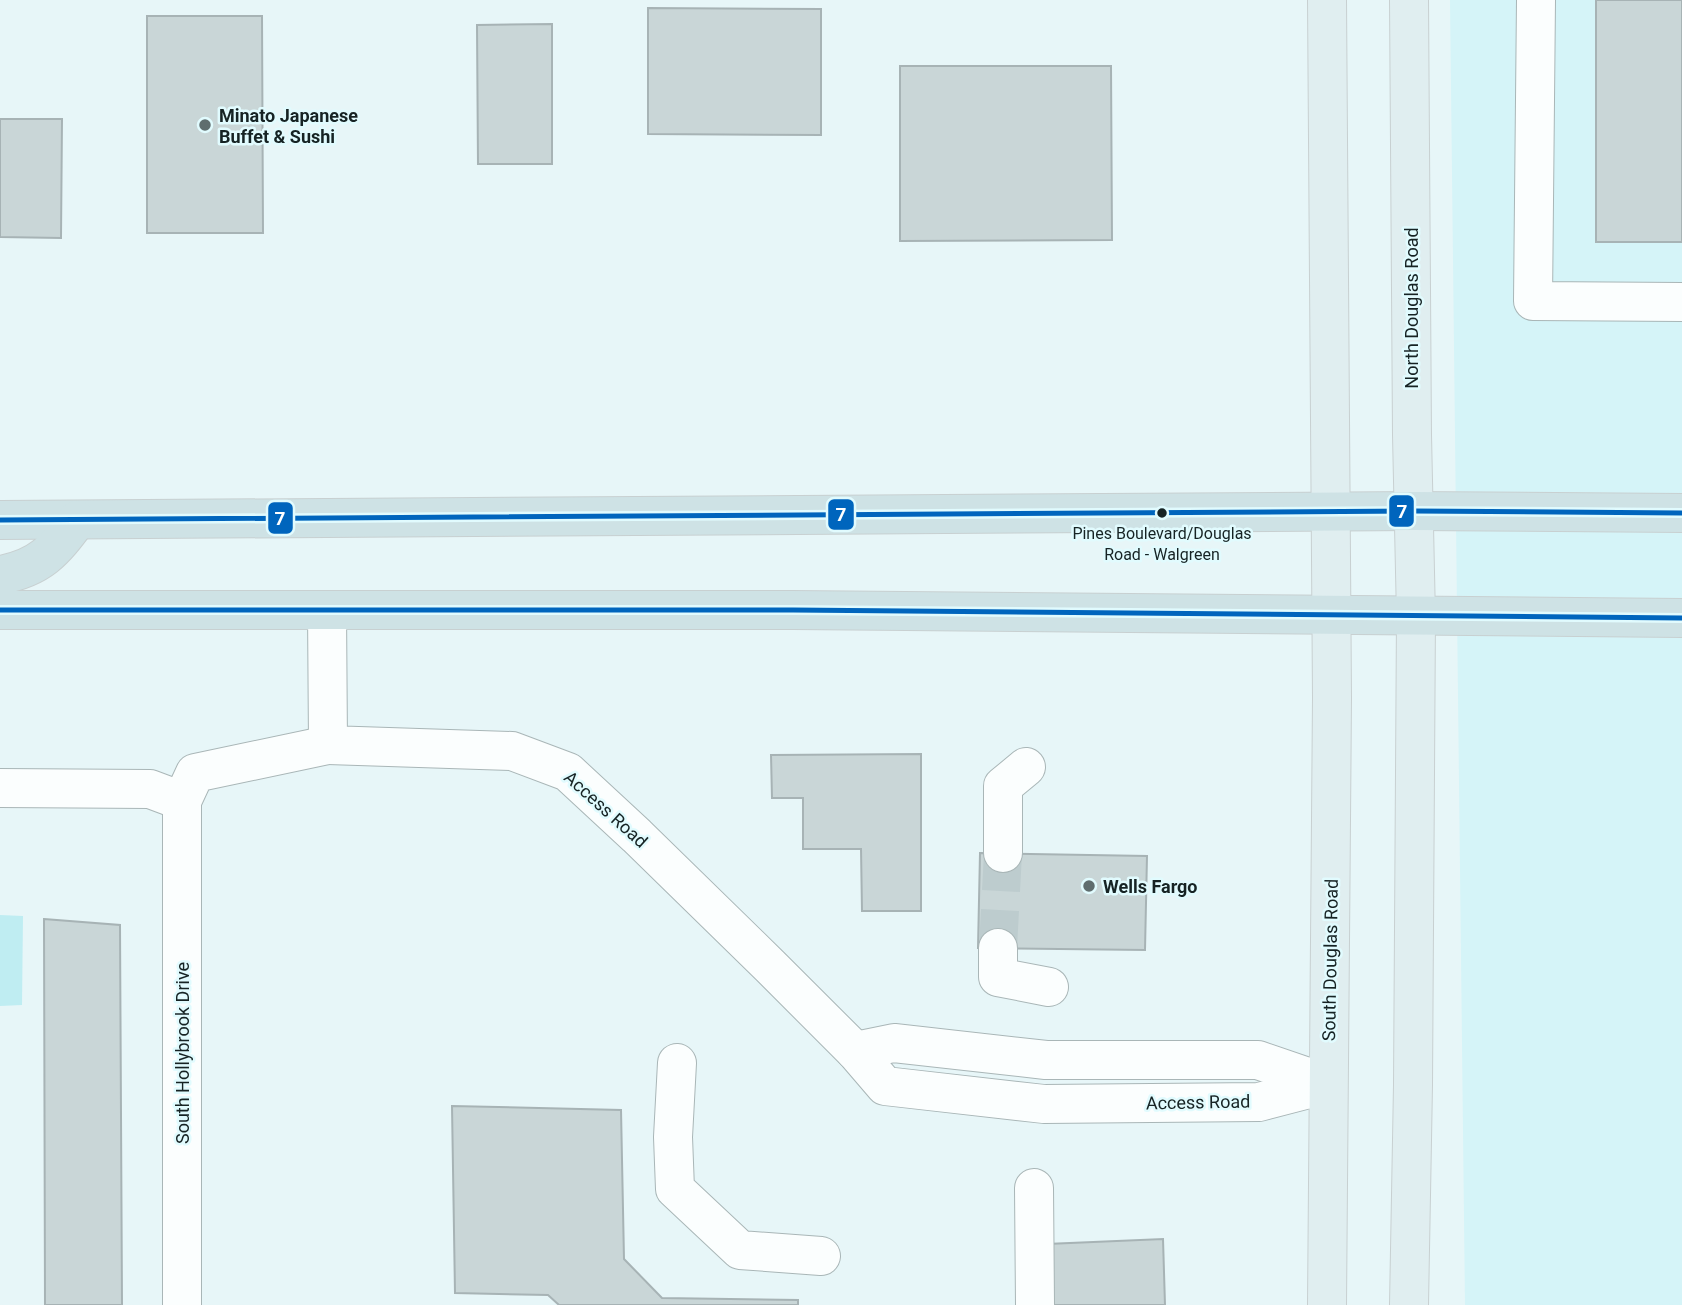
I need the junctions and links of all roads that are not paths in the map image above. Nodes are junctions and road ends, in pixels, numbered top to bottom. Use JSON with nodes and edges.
{"nodes":[{"id":1,"x":1327,"y":0,"type":"edge"},
{"id":2,"x":1409,"y":0,"type":"edge"},
{"id":3,"x":1536,"y":0,"type":"edge"},
{"id":4,"x":1682,"y":302,"type":"edge"},
{"id":5,"x":1414,"y":511,"type":"junction"},
{"id":6,"x":1332,"y":512,"type":"junction"},
{"id":7,"x":1682,"y":513,"type":"edge"},
{"id":8,"x":0,"y":520,"type":"edge"},
{"id":9,"x":77,"y":520,"type":"junction"},
{"id":10,"x":0,"y":575,"type":"edge"},
{"id":11,"x":0,"y":610,"type":"edge"},
{"id":12,"x":327,"y":610,"type":"junction"},
{"id":13,"x":1332,"y":615,"type":"junction"},
{"id":14,"x":1416,"y":617,"type":"junction"},
{"id":15,"x":1682,"y":618,"type":"edge"},
{"id":16,"x":328,"y":745,"type":"junction"},
{"id":17,"x":1026,"y":766,"type":"dead end"},
{"id":18,"x":0,"y":788,"type":"edge"},
{"id":19,"x":182,"y":800,"type":"junction"},
{"id":20,"x":1003,"y":853,"type":"tunnel mouth"},
{"id":21,"x":998,"y":948,"type":"tunnel mouth"},
{"id":22,"x":1049,"y":987,"type":"dead end"},
{"id":23,"x":855,"y":1051,"type":"junction"},
{"id":24,"x":1046,"y":1060,"type":"junction"},
{"id":25,"x":677,"y":1063,"type":"dead end"},
{"id":26,"x":1328,"y":1084,"type":"junction"},
{"id":27,"x":1044,"y":1104,"type":"junction"},
{"id":28,"x":1034,"y":1188,"type":"dead end"},
{"id":29,"x":821,"y":1256,"type":"dead end"},
{"id":30,"x":182,"y":1305,"type":"edge"},
{"id":31,"x":1035,"y":1305,"type":"edge"},
{"id":32,"x":1326,"y":1305,"type":"edge"},
{"id":33,"x":1409,"y":1305,"type":"edge"}],
"edges":[{"from":1,"to":6,"type":"main road"},
{"from":2,"to":5,"type":"main road","name":"North Douglas Road"},
{"from":3,"to":4,"type":"street"},
{"from":5,"to":6,"type":"highway"},
{"from":5,"to":7,"type":"highway"},
{"from":5,"to":14,"type":"main road","name":"North Douglas Road"},
{"from":6,"to":9,"type":"highway"},
{"from":6,"to":13,"type":"main road"},
{"from":8,"to":9,"type":"highway"},
{"from":9,"to":10,"type":"highway"},
{"from":11,"to":12,"type":"highway"},
{"from":12,"to":13,"type":"highway"},
{"from":12,"to":16,"type":"street"},
{"from":13,"to":14,"type":"highway"},
{"from":13,"to":26,"type":"main road","name":"South Douglas Road"},
{"from":14,"to":15,"type":"highway"},
{"from":14,"to":33,"type":"main road"},
{"from":16,"to":19,"type":"street","name":"Access Road"},
{"from":16,"to":23,"type":"street","name":"Access Road"},
{"from":17,"to":20,"type":"street"},
{"from":18,"to":19,"type":"street"},
{"from":19,"to":30,"type":"street","name":"South Hollybrook Drive"},
{"from":21,"to":22,"type":"street"},
{"from":23,"to":24,"type":"street"},
{"from":23,"to":27,"type":"street","name":"Access Road"},
{"from":24,"to":26,"type":"street"},
{"from":24,"to":27,"type":"street"},
{"from":25,"to":29,"type":"street"},
{"from":26,"to":27,"type":"street","name":"Access Road"},
{"from":26,"to":32,"type":"main road","name":"South Douglas Road"},
{"from":28,"to":31,"type":"street"}]}
